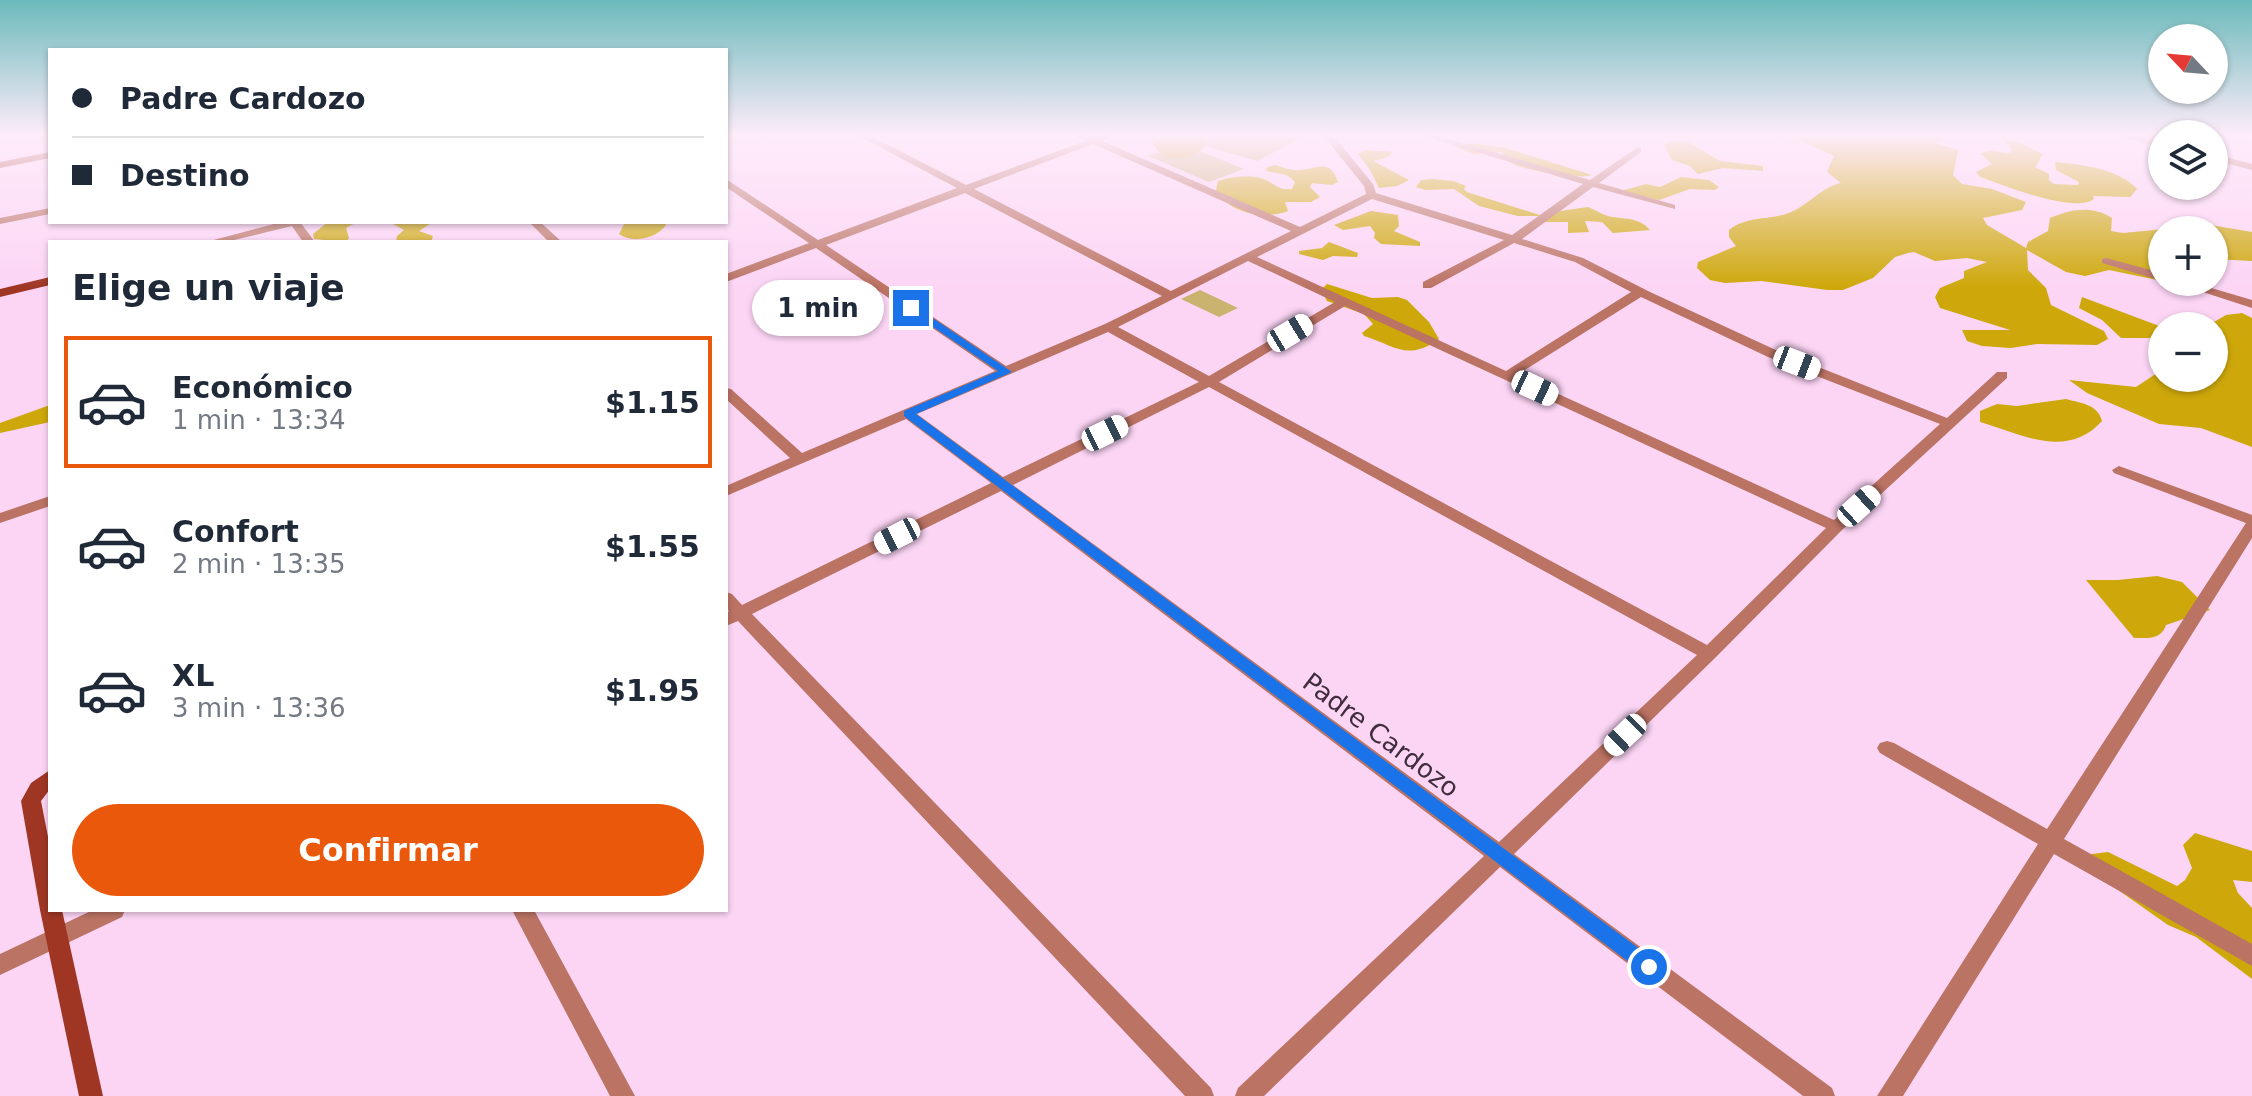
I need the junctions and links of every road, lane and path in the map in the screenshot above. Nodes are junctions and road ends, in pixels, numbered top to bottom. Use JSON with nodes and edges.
{"nodes":[{"id":1,"x":731,"y":185,"type":"edge"},
{"id":2,"x":959,"y":185,"type":"edge"},
{"id":3,"x":976,"y":185,"type":"edge"},
{"id":4,"x":1197,"y":185,"type":"edge"},
{"id":5,"x":1368,"y":185,"type":"edge"},
{"id":6,"x":1591,"y":185,"type":"edge"},
{"id":7,"x":1597,"y":185,"type":"edge"},
{"id":8,"x":966,"y":189,"type":"junction"},
{"id":9,"x":1371,"y":195,"type":"junction"},
{"id":10,"x":1671,"y":207,"type":"dead end"},
{"id":11,"x":48,"y":211,"type":"edge"},
{"id":12,"x":0,"y":221,"type":"edge"},
{"id":13,"x":287,"y":224,"type":"edge"},
{"id":14,"x":536,"y":224,"type":"edge"},
{"id":15,"x":1301,"y":231,"type":"junction"},
{"id":16,"x":1514,"y":239,"type":"junction"},
{"id":17,"x":220,"y":240,"type":"edge"},
{"id":18,"x":554,"y":240,"type":"edge"},
{"id":19,"x":816,"y":244,"type":"junction"},
{"id":20,"x":1250,"y":258,"type":"junction"},
{"id":21,"x":2106,"y":261,"type":"dead end"},
{"id":22,"x":2148,"y":273,"type":"edge"},
{"id":23,"x":728,"y":277,"type":"edge"},
{"id":24,"x":48,"y":281,"type":"edge"},
{"id":25,"x":1427,"y":285,"type":"dead end"},
{"id":26,"x":1640,"y":292,"type":"junction"},
{"id":27,"x":0,"y":293,"type":"edge"},
{"id":28,"x":1169,"y":295,"type":"junction"},
{"id":29,"x":2225,"y":296,"type":"edge"},
{"id":30,"x":1345,"y":301,"type":"junction"},
{"id":31,"x":2252,"y":304,"type":"edge"},
{"id":32,"x":1109,"y":327,"type":"junction"},
{"id":33,"x":1006,"y":372,"type":"junction"},
{"id":34,"x":1508,"y":375,"type":"junction"},
{"id":35,"x":2002,"y":375,"type":"dead end"},
{"id":36,"x":1209,"y":382,"type":"junction"},
{"id":37,"x":728,"y":394,"type":"edge"},
{"id":38,"x":908,"y":414,"type":"junction"},
{"id":39,"x":1951,"y":424,"type":"junction"},
{"id":40,"x":800,"y":459,"type":"junction"},
{"id":41,"x":2119,"y":470,"type":"dead end"},
{"id":42,"x":1001,"y":484,"type":"junction"},
{"id":43,"x":728,"y":490,"type":"edge"},
{"id":44,"x":48,"y":502,"type":"edge"},
{"id":45,"x":0,"y":518,"type":"edge"},
{"id":46,"x":2252,"y":522,"type":"edge"},
{"id":47,"x":1836,"y":527,"type":"junction"},
{"id":48,"x":731,"y":611,"type":"edge"},
{"id":49,"x":1709,"y":654,"type":"junction"},
{"id":50,"x":1887,"y":748,"type":"dead end"},
{"id":51,"x":48,"y":780,"type":"edge"},
{"id":52,"x":2052,"y":843,"type":"junction"},
{"id":53,"x":1500,"y":856,"type":"junction"},
{"id":54,"x":48,"y":891,"type":"edge"},
{"id":55,"x":51,"y":912,"type":"edge"},
{"id":56,"x":110,"y":912,"type":"edge"},
{"id":57,"x":524,"y":912,"type":"edge"},
{"id":58,"x":57,"y":937,"type":"junction"},
{"id":59,"x":2252,"y":956,"type":"edge"},
{"id":60,"x":0,"y":965,"type":"edge"},
{"id":61,"x":91,"y":1096,"type":"edge"},
{"id":62,"x":623,"y":1096,"type":"edge"},
{"id":63,"x":1202,"y":1096,"type":"edge"},
{"id":64,"x":1247,"y":1096,"type":"edge"},
{"id":65,"x":1823,"y":1096,"type":"edge"},
{"id":66,"x":1889,"y":1096,"type":"edge"}],
"edges":[{"from":1,"to":19,"type":"street"},
{"from":2,"to":8,"type":"street"},
{"from":3,"to":8,"type":"street"},
{"from":4,"to":15,"type":"street"},
{"from":5,"to":9,"type":"street"},
{"from":6,"to":16,"type":"street"},
{"from":7,"to":10,"type":"street"},
{"from":8,"to":19,"type":"street"},
{"from":8,"to":28,"type":"street"},
{"from":9,"to":15,"type":"street"},
{"from":9,"to":16,"type":"street"},
{"from":11,"to":12,"type":"street"},
{"from":13,"to":17,"type":"street"},
{"from":14,"to":18,"type":"street"},
{"from":15,"to":20,"type":"street"},
{"from":16,"to":25,"type":"street"},
{"from":16,"to":26,"type":"street"},
{"from":19,"to":23,"type":"street"},
{"from":19,"to":33,"type":"street"},
{"from":20,"to":28,"type":"street"},
{"from":20,"to":30,"type":"street"},
{"from":21,"to":22,"type":"street"},
{"from":24,"to":27,"type":"street"},
{"from":26,"to":34,"type":"street"},
{"from":26,"to":39,"type":"street"},
{"from":28,"to":32,"type":"street"},
{"from":29,"to":31,"type":"street"},
{"from":30,"to":34,"type":"street"},
{"from":30,"to":36,"type":"street"},
{"from":32,"to":33,"type":"street"},
{"from":32,"to":36,"type":"street"},
{"from":33,"to":38,"type":"street"},
{"from":34,"to":47,"type":"street"},
{"from":35,"to":39,"type":"street"},
{"from":36,"to":42,"type":"street"},
{"from":36,"to":49,"type":"street"},
{"from":37,"to":40,"type":"street"},
{"from":38,"to":40,"type":"street"},
{"from":38,"to":42,"type":"street","name":"Padre Cardozo"},
{"from":39,"to":47,"type":"street"},
{"from":40,"to":43,"type":"street"},
{"from":41,"to":46,"type":"street"},
{"from":42,"to":48,"type":"street"},
{"from":42,"to":53,"type":"street","name":"Padre Cardozo"},
{"from":44,"to":45,"type":"street"},
{"from":46,"to":52,"type":"street"},
{"from":47,"to":49,"type":"street"},
{"from":48,"to":63,"type":"street"},
{"from":49,"to":53,"type":"street"},
{"from":50,"to":52,"type":"street"},
{"from":51,"to":54,"type":"street"},
{"from":52,"to":59,"type":"street"},
{"from":52,"to":66,"type":"street"},
{"from":53,"to":64,"type":"street"},
{"from":53,"to":65,"type":"street","name":"Padre Cardozo"},
{"from":55,"to":58,"type":"street"},
{"from":56,"to":58,"type":"street"},
{"from":57,"to":62,"type":"street"},
{"from":58,"to":60,"type":"street"},
{"from":58,"to":61,"type":"street"}]}
